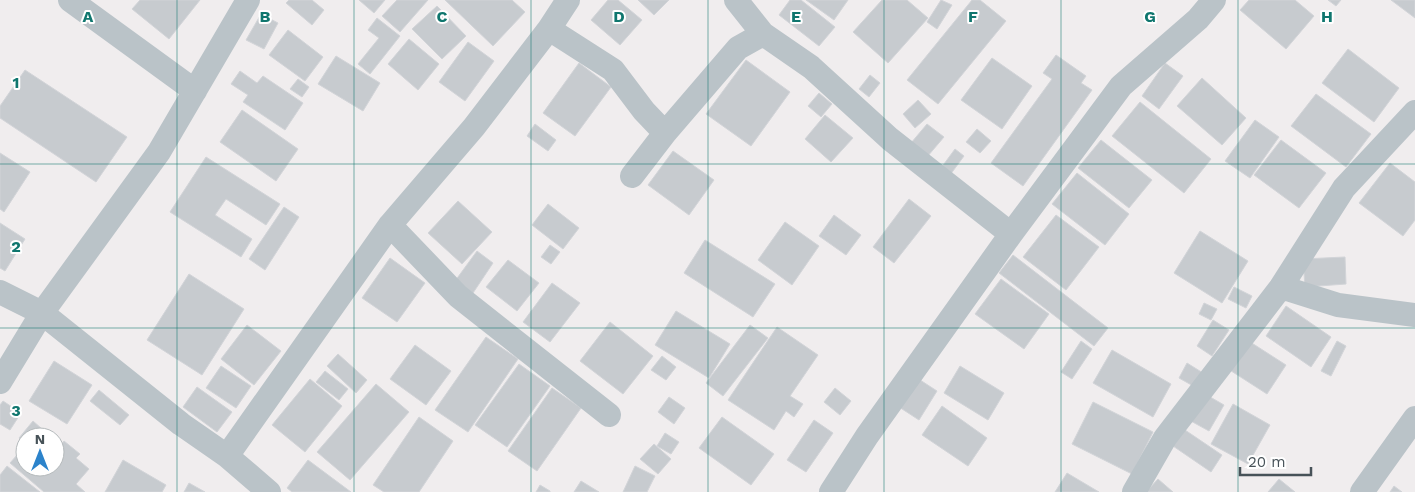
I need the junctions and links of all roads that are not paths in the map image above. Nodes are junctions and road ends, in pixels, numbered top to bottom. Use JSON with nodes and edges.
{"nodes":[{"id":1,"x":70,"y":0,"type":"edge"},
{"id":2,"x":248,"y":0,"type":"edge"},
{"id":3,"x":568,"y":0,"type":"edge"},
{"id":4,"x":736,"y":0,"type":"edge"},
{"id":5,"x":1214,"y":0,"type":"edge"},
{"id":6,"x":549,"y":29,"type":"junction"},
{"id":7,"x":762,"y":34,"type":"junction"},
{"id":8,"x":195,"y":91,"type":"junction"},
{"id":9,"x":1415,"y":112,"type":"edge"},
{"id":10,"x":665,"y":133,"type":"junction"},
{"id":11,"x":632,"y":176,"type":"dead end"},
{"id":12,"x":390,"y":225,"type":"junction"},
{"id":13,"x":1011,"y":234,"type":"junction"},
{"id":14,"x":1281,"y":287,"type":"junction"},
{"id":15,"x":0,"y":292,"type":"edge"},
{"id":16,"x":42,"y":313,"type":"junction"},
{"id":17,"x":1415,"y":315,"type":"edge"},
{"id":18,"x":0,"y":382,"type":"edge"},
{"id":19,"x":609,"y":415,"type":"dead end"},
{"id":20,"x":1415,"y":418,"type":"edge"},
{"id":21,"x":227,"y":456,"type":"junction"},
{"id":22,"x":269,"y":492,"type":"edge"},
{"id":23,"x":831,"y":492,"type":"edge"},
{"id":24,"x":1134,"y":492,"type":"edge"},
{"id":25,"x":1362,"y":492,"type":"edge"}],
"edges":[{"from":1,"to":8,"type":"street"},
{"from":2,"to":8,"type":"street"},
{"from":3,"to":6,"type":"street"},
{"from":4,"to":7,"type":"street"},
{"from":5,"to":13,"type":"street"},
{"from":6,"to":10,"type":"street"},
{"from":6,"to":12,"type":"street"},
{"from":7,"to":10,"type":"street"},
{"from":7,"to":13,"type":"street"},
{"from":8,"to":16,"type":"street"},
{"from":9,"to":14,"type":"street"},
{"from":10,"to":11,"type":"street"},
{"from":12,"to":19,"type":"street"},
{"from":12,"to":21,"type":"street"},
{"from":13,"to":23,"type":"street"},
{"from":14,"to":17,"type":"street"},
{"from":14,"to":24,"type":"street"},
{"from":15,"to":16,"type":"street"},
{"from":16,"to":18,"type":"street"},
{"from":16,"to":21,"type":"street"},
{"from":20,"to":25,"type":"street"},
{"from":21,"to":22,"type":"street"}]}
